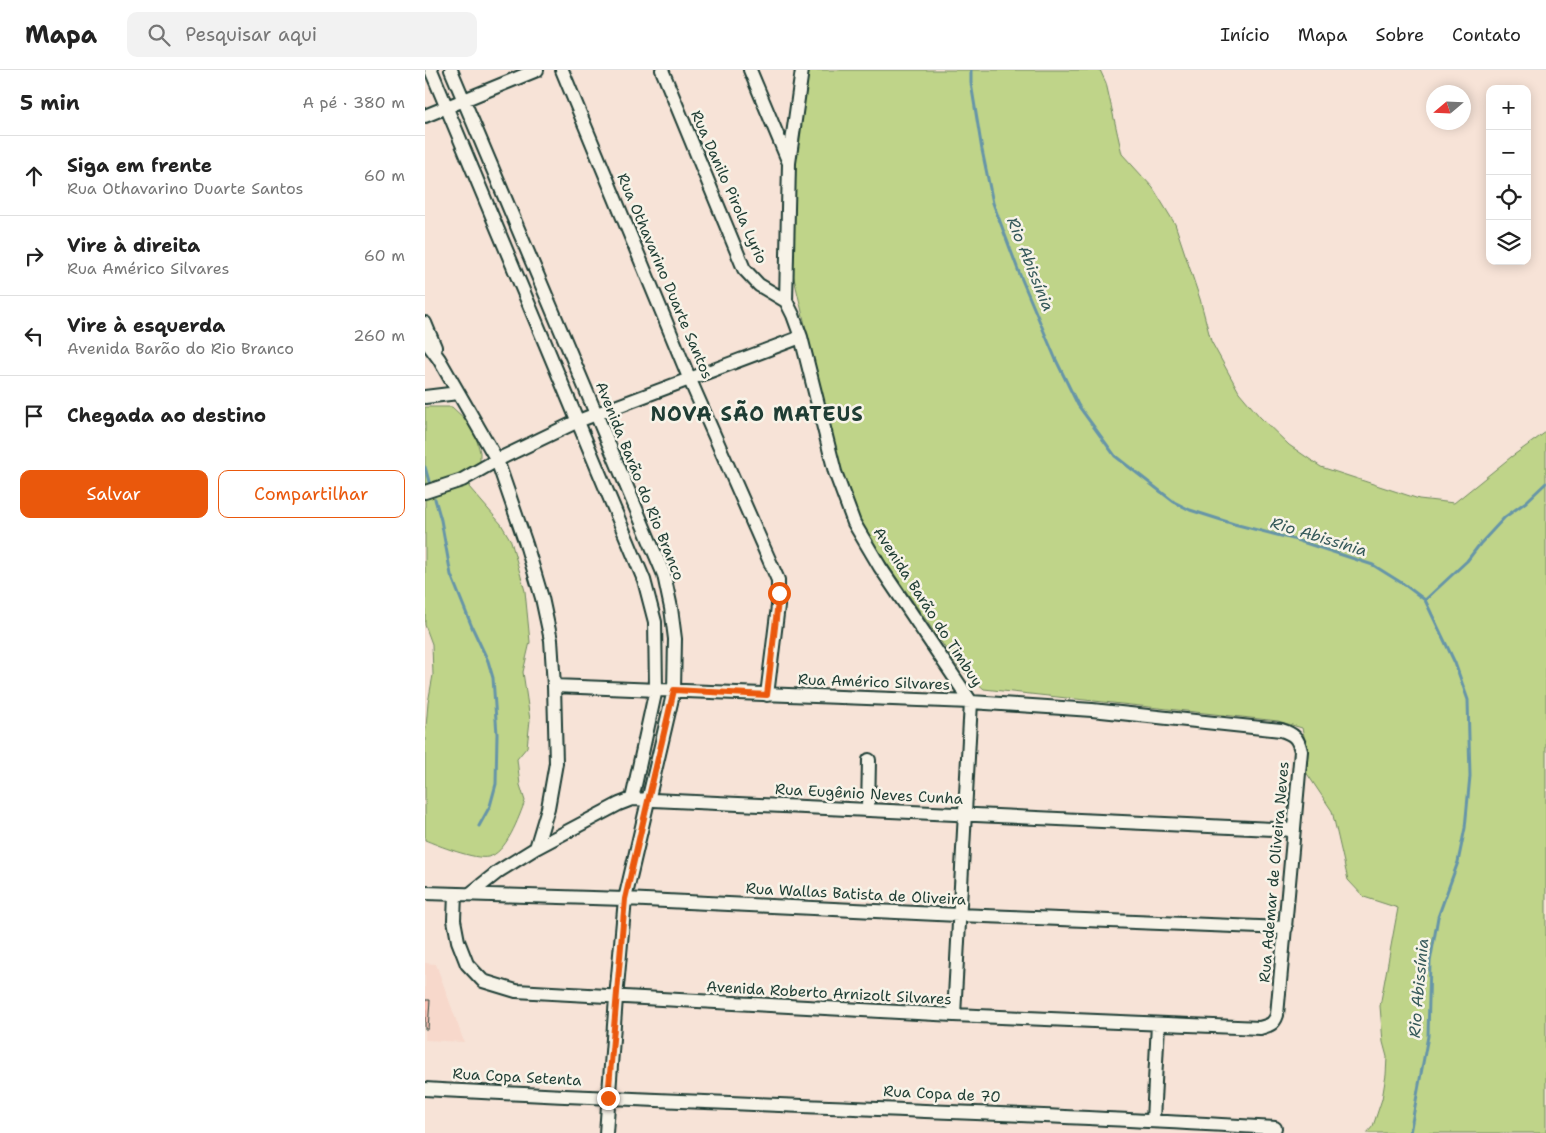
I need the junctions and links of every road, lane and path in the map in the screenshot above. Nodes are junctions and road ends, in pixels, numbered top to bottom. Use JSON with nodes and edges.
{"nodes":[{"id":1,"x":431,"y":70,"type":"edge"},
{"id":2,"x":451,"y":70,"type":"edge"},
{"id":3,"x":537,"y":70,"type":"edge"},
{"id":4,"x":562,"y":70,"type":"edge"},
{"id":5,"x":662,"y":70,"type":"edge"},
{"id":6,"x":750,"y":70,"type":"edge"},
{"id":7,"x":802,"y":70,"type":"edge"},
{"id":8,"x":463,"y":100,"type":"junction"},
{"id":9,"x":446,"y":107,"type":"junction"},
{"id":10,"x":425,"y":116,"type":"edge"},
{"id":11,"x":789,"y":163,"type":"junction"},
{"id":12,"x":786,"y":302,"type":"junction"},
{"id":13,"x":425,"y":323,"type":"edge"},
{"id":14,"x":801,"y":337,"type":"junction"},
{"id":15,"x":425,"y":340,"type":"edge"},
{"id":16,"x":439,"y":359,"type":"junction"},
{"id":17,"x":690,"y":380,"type":"junction"},
{"id":18,"x":459,"y":393,"type":"junction"},
{"id":19,"x":425,"y":396,"type":"edge"},
{"id":20,"x":597,"y":414,"type":"junction"},
{"id":21,"x":578,"y":421,"type":"junction"},
{"id":22,"x":497,"y":460,"type":"junction"},
{"id":23,"x":425,"y":492,"type":"edge"},
{"id":24,"x":663,"y":575,"type":"junction"},
{"id":25,"x":645,"y":580,"type":"junction"},
{"id":26,"x":554,"y":686,"type":"junction"},
{"id":27,"x":656,"y":688,"type":"junction"},
{"id":28,"x":674,"y":690,"type":"junction"},
{"id":29,"x":767,"y":695,"type":"junction"},
{"id":30,"x":971,"y":702,"type":"junction"},
{"id":31,"x":1281,"y":730,"type":"joint"},
{"id":32,"x":869,"y":760,"type":"dead end"},
{"id":33,"x":633,"y":799,"type":"junction"},
{"id":34,"x":649,"y":800,"type":"junction"},
{"id":35,"x":868,"y":810,"type":"junction"},
{"id":36,"x":965,"y":814,"type":"junction"},
{"id":37,"x":1293,"y":830,"type":"junction"},
{"id":38,"x":535,"y":848,"type":"junction"},
{"id":39,"x":425,"y":893,"type":"edge"},
{"id":40,"x":455,"y":894,"type":"junction"},
{"id":41,"x":469,"y":894,"type":"junction"},
{"id":42,"x":625,"y":899,"type":"junction"},
{"id":43,"x":959,"y":915,"type":"junction"},
{"id":44,"x":1286,"y":928,"type":"junction"},
{"id":45,"x":616,"y":998,"type":"junction"},
{"id":46,"x":954,"y":1015,"type":"junction"},
{"id":47,"x":1158,"y":1024,"type":"junction"},
{"id":48,"x":1271,"y":1025,"type":"joint"},
{"id":49,"x":425,"y":1089,"type":"edge"},
{"id":50,"x":608,"y":1098,"type":"junction"},
{"id":51,"x":1138,"y":1119,"type":"junction"},
{"id":52,"x":1153,"y":1120,"type":"junction"},
{"id":53,"x":1275,"y":1128,"type":"dead end"},
{"id":54,"x":606,"y":1133,"type":"edge"},
{"id":55,"x":1137,"y":1133,"type":"edge"}],
"edges":[{"from":1,"to":9,"type":"street"},
{"from":2,"to":8,"type":"street","name":"Avenida Barão do Rio Branco"},
{"from":3,"to":8,"type":"street"},
{"from":4,"to":17,"type":"street","name":"Rua Othavarino Duarte Santos"},
{"from":5,"to":12,"type":"street","name":"Rua Danilo Pirola Lyrio"},
{"from":6,"to":11,"type":"street","name":"Avenida Barão do Timbuy"},
{"from":7,"to":11,"type":"street"},
{"from":8,"to":9,"type":"street"},
{"from":8,"to":20,"type":"street","name":"Avenida Barão do Rio Branco"},
{"from":9,"to":10,"type":"street"},
{"from":9,"to":21,"type":"street"},
{"from":11,"to":12,"type":"street","name":"Avenida Barão do Timbuy"},
{"from":12,"to":14,"type":"street","name":"Avenida Barão do Timbuy"},
{"from":13,"to":16,"type":"street"},
{"from":14,"to":17,"type":"street"},
{"from":14,"to":30,"type":"street","name":"Avenida Barão do Timbuy"},
{"from":15,"to":16,"type":"street"},
{"from":16,"to":18,"type":"street"},
{"from":17,"to":20,"type":"street"},
{"from":17,"to":29,"type":"street","name":"Rua Othavarino Duarte Santos"},
{"from":18,"to":19,"type":"street"},
{"from":18,"to":22,"type":"street"},
{"from":20,"to":21,"type":"street"},
{"from":20,"to":24,"type":"street","name":"Avenida Barão do Rio Branco"},
{"from":21,"to":22,"type":"street"},
{"from":21,"to":25,"type":"street"},
{"from":22,"to":23,"type":"street"},
{"from":22,"to":26,"type":"street"},
{"from":24,"to":25,"type":"street"},
{"from":24,"to":28,"type":"street","name":"Avenida Barão do Rio Branco"},
{"from":25,"to":27,"type":"street"},
{"from":26,"to":27,"type":"street","name":"Rua Américo Silvares"},
{"from":26,"to":38,"type":"street"},
{"from":27,"to":28,"type":"street","name":"Rua Américo Silvares"},
{"from":27,"to":33,"type":"street"},
{"from":28,"to":29,"type":"street","name":"Rua Américo Silvares"},
{"from":28,"to":34,"type":"street","name":"Avenida Barão do Rio Branco"},
{"from":29,"to":30,"type":"street","name":"Rua Américo Silvares"},
{"from":30,"to":31,"type":"street","name":"Rua Américo Silvares"},
{"from":30,"to":36,"type":"street"},
{"from":31,"to":37,"type":"street","name":"Rua Ademar de Oliveira Neves"},
{"from":32,"to":35,"type":"street"},
{"from":33,"to":34,"type":"street","name":"Rua Eugênio Neves Cunha"},
{"from":33,"to":38,"type":"street","name":"Rua Eugênio Neves Cunha"},
{"from":34,"to":35,"type":"street","name":"Rua Eugênio Neves Cunha"},
{"from":34,"to":42,"type":"street","name":"Avenida Barão do Rio Branco"},
{"from":35,"to":36,"type":"street","name":"Rua Eugênio Neves Cunha"},
{"from":36,"to":37,"type":"street","name":"Rua Eugênio Neves Cunha"},
{"from":36,"to":43,"type":"street"},
{"from":37,"to":44,"type":"street","name":"Rua Ademar de Oliveira Neves"},
{"from":38,"to":41,"type":"street","name":"Rua Eugênio Neves Cunha"},
{"from":39,"to":40,"type":"street","name":"Rua Wallas Batista de Oliveira"},
{"from":40,"to":41,"type":"street","name":"Rua Wallas Batista de Oliveira"},
{"from":40,"to":45,"type":"street","name":"Avenida Roberto Arnizolt Silvares"},
{"from":41,"to":42,"type":"street","name":"Rua Wallas Batista de Oliveira"},
{"from":42,"to":43,"type":"street","name":"Rua Wallas Batista de Oliveira"},
{"from":42,"to":45,"type":"street","name":"Avenida Barão do Rio Branco"},
{"from":43,"to":44,"type":"street","name":"Rua Wallas Batista de Oliveira"},
{"from":43,"to":46,"type":"street"},
{"from":44,"to":48,"type":"street","name":"Rua Ademar de Oliveira Neves"},
{"from":45,"to":46,"type":"street","name":"Avenida Roberto Arnizolt Silvares"},
{"from":45,"to":50,"type":"street","name":"Avenida Barão do Rio Branco"},
{"from":46,"to":47,"type":"street","name":"Avenida Roberto Arnizolt Silvares"},
{"from":47,"to":48,"type":"street","name":"Avenida Roberto Arnizolt Silvares"},
{"from":47,"to":52,"type":"street"},
{"from":49,"to":50,"type":"street","name":"Rua Copa Setenta"},
{"from":50,"to":51,"type":"street","name":"Rua Copa de 70"},
{"from":50,"to":54,"type":"street","name":"Avenida Barão do Rio Branco"},
{"from":51,"to":52,"type":"street","name":"Rua Copa de 70"},
{"from":51,"to":55,"type":"street"},
{"from":52,"to":53,"type":"street","name":"Rua Copa de 70"}]}
